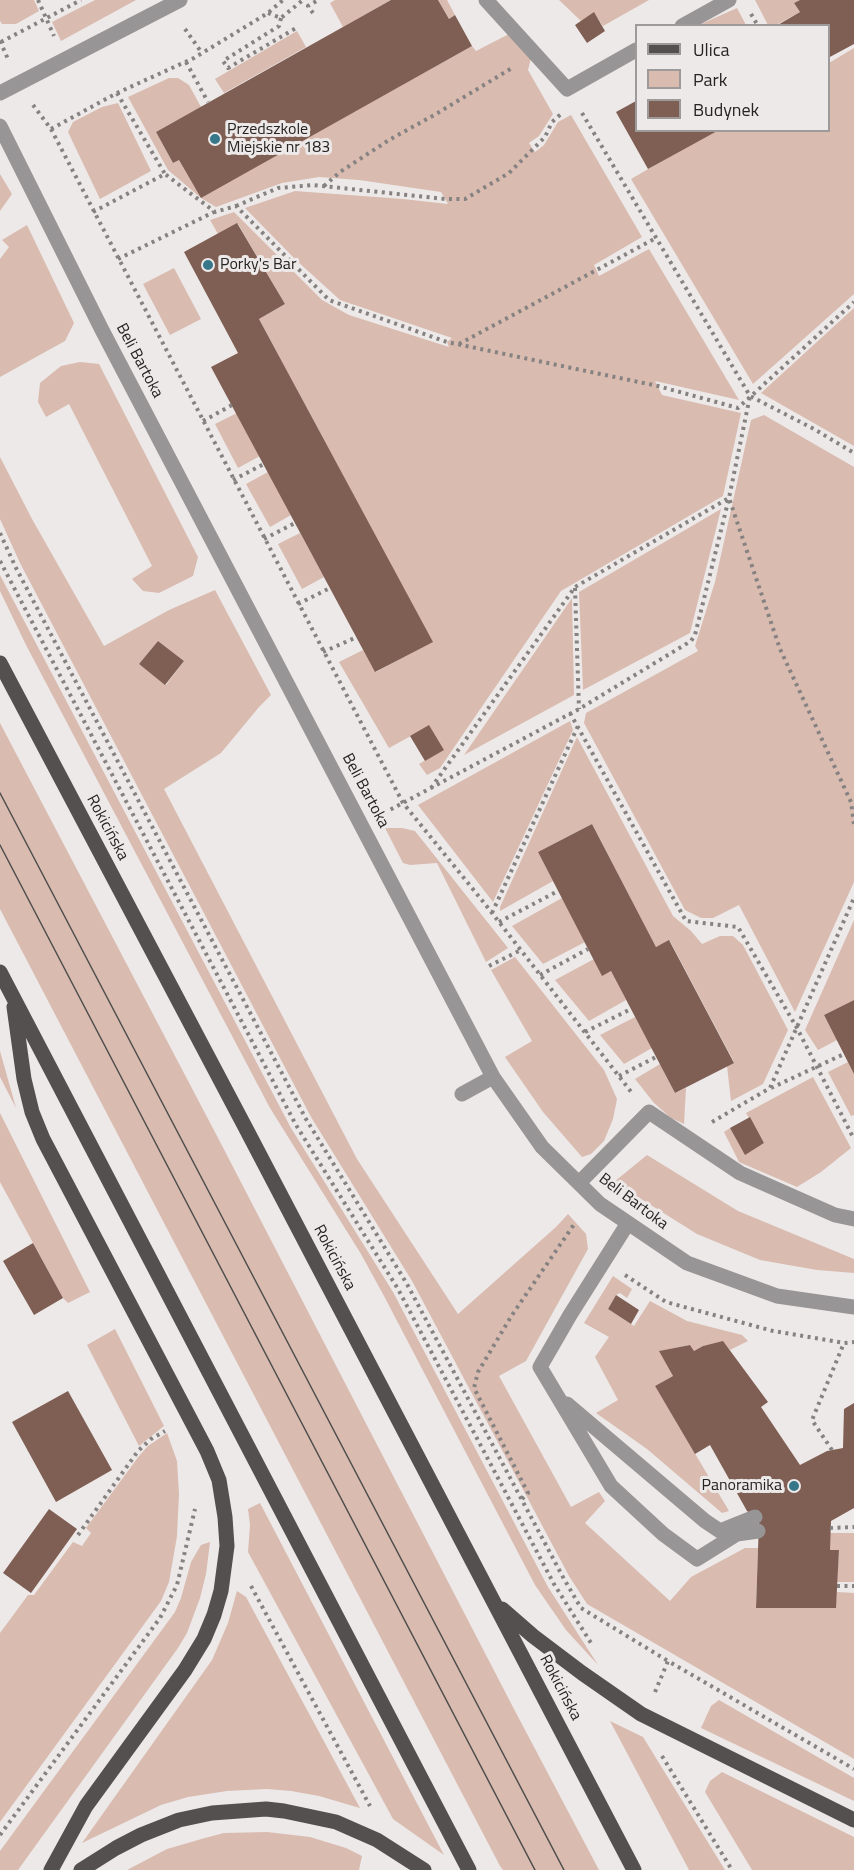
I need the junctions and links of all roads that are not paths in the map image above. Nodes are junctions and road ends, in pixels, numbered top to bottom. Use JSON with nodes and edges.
{"nodes":[{"id":1,"x":180,"y":0,"type":"edge"},
{"id":2,"x":486,"y":0,"type":"edge"},
{"id":3,"x":729,"y":0,"type":"edge"},
{"id":4,"x":686,"y":24,"type":"edge"},
{"id":5,"x":635,"y":51,"type":"edge"},
{"id":6,"x":0,"y":93,"type":"edge"},
{"id":7,"x":0,"y":126,"type":"edge"},
{"id":8,"x":0,"y":663,"type":"edge"},
{"id":9,"x":0,"y":972,"type":"edge"},
{"id":10,"x":13,"y":996,"type":"junction"},
{"id":11,"x":493,"y":1077,"type":"junction"},
{"id":12,"x":462,"y":1095,"type":"dead end"},
{"id":13,"x":579,"y":1183,"type":"junction"},
{"id":14,"x":854,"y":1219,"type":"edge"},
{"id":15,"x":628,"y":1223,"type":"junction"},
{"id":16,"x":854,"y":1307,"type":"edge"},
{"id":17,"x":558,"y":1396,"type":"junction"},
{"id":18,"x":495,"y":1603,"type":"junction"},
{"id":19,"x":854,"y":1820,"type":"edge"},
{"id":20,"x":51,"y":1870,"type":"edge"},
{"id":21,"x":81,"y":1870,"type":"edge"},
{"id":22,"x":424,"y":1870,"type":"edge"},
{"id":23,"x":469,"y":1870,"type":"edge"},
{"id":24,"x":634,"y":1870,"type":"edge"}],
"edges":[{"from":1,"to":6,"type":"street"},
{"from":2,"to":5,"type":"street"},
{"from":3,"to":4,"type":"street"},
{"from":7,"to":11,"type":"street","name":"Beli Bartoka"},
{"from":8,"to":18,"type":"main road","name":"Rokicińska"},
{"from":9,"to":10,"type":"main road"},
{"from":10,"to":20,"type":"main road"},
{"from":10,"to":23,"type":"main road"},
{"from":11,"to":12,"type":"street"},
{"from":11,"to":13,"type":"street","name":"Beli Bartoka"},
{"from":13,"to":14,"type":"street"},
{"from":13,"to":15,"type":"street","name":"Beli Bartoka"},
{"from":15,"to":16,"type":"street","name":"Beli Bartoka"},
{"from":15,"to":17,"type":"street"},
{"from":17,"to":17,"type":"street"},
{"from":18,"to":19,"type":"main road"},
{"from":18,"to":24,"type":"main road","name":"Rokicińska"},
{"from":21,"to":22,"type":"main road"}]}
